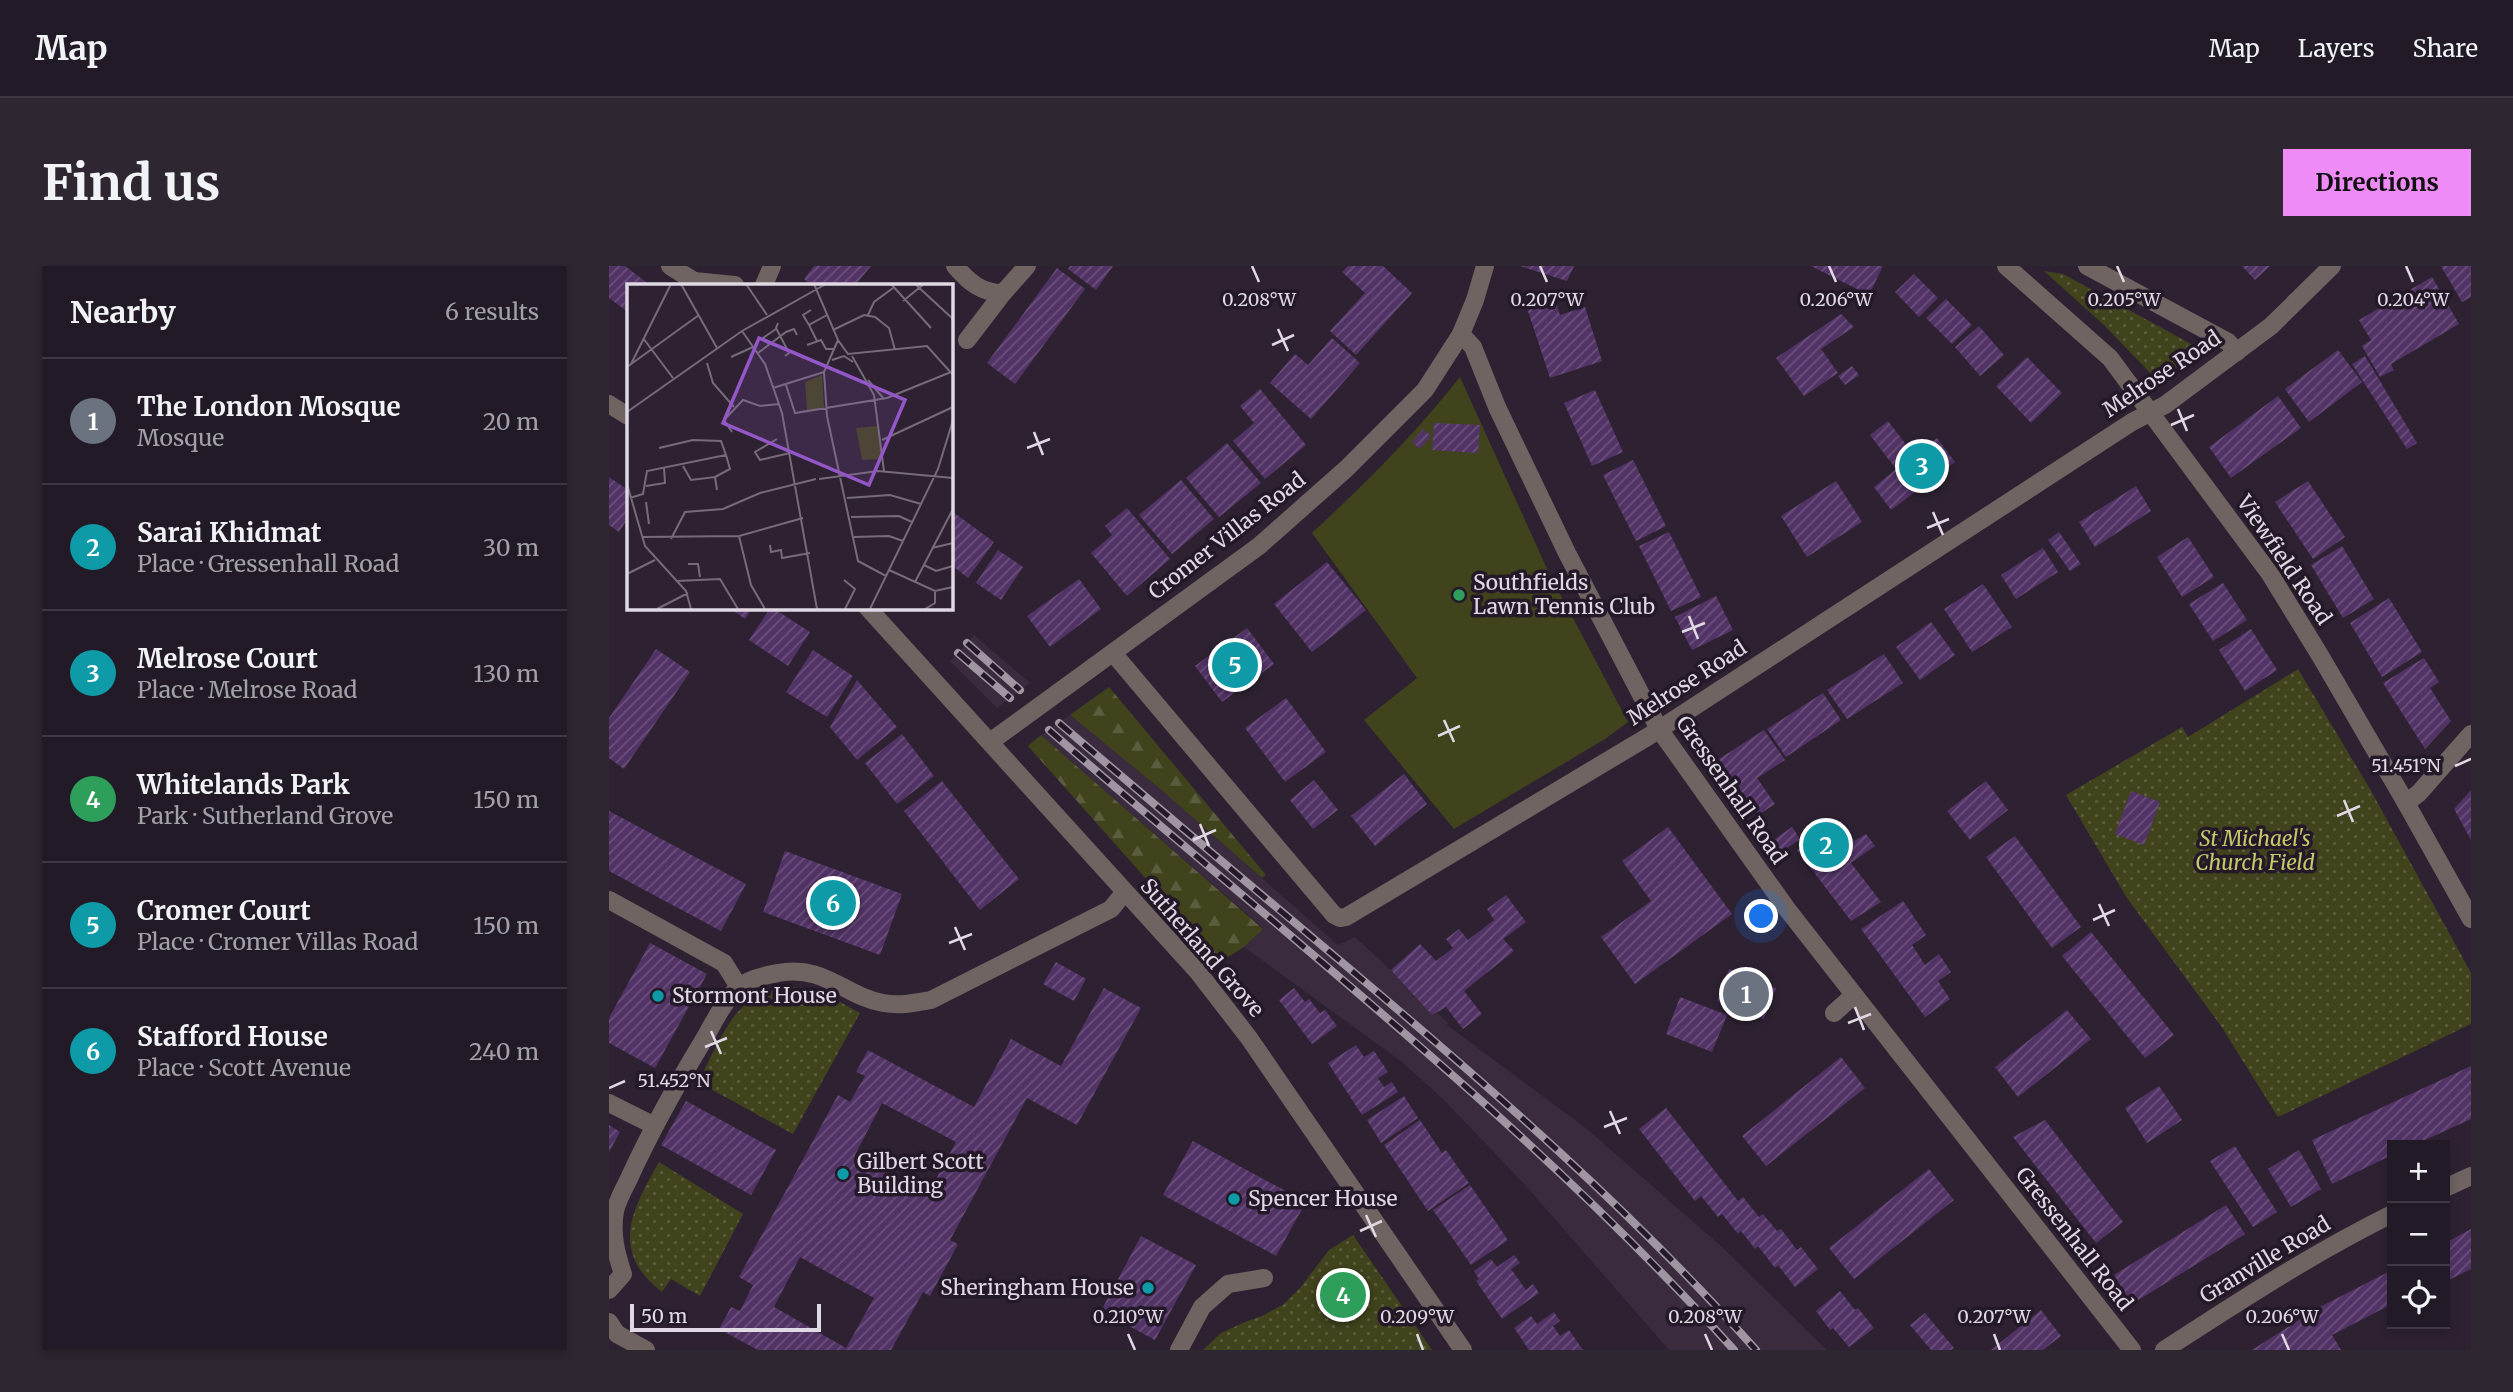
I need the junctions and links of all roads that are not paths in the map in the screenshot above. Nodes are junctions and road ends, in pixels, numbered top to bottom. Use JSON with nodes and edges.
{"nodes":[{"id":1,"x":670,"y":266,"type":"edge"},
{"id":2,"x":772,"y":266,"type":"edge"},
{"id":3,"x":955,"y":266,"type":"edge"},
{"id":4,"x":1027,"y":266,"type":"edge"},
{"id":5,"x":1485,"y":266,"type":"edge"},
{"id":6,"x":2006,"y":266,"type":"edge"},
{"id":7,"x":2087,"y":266,"type":"edge"},
{"id":8,"x":2332,"y":266,"type":"edge"},
{"id":9,"x":724,"y":284,"type":"edge"},
{"id":10,"x":764,"y":284,"type":"edge"},
{"id":11,"x":1003,"y":293,"type":"junction"},
{"id":12,"x":1461,"y":334,"type":"junction"},
{"id":13,"x":967,"y":341,"type":"dead end"},
{"id":14,"x":2237,"y":352,"type":"junction"},
{"id":15,"x":609,"y":404,"type":"edge"},
{"id":16,"x":2151,"y":411,"type":"junction"},
{"id":17,"x":627,"y":415,"type":"edge"},
{"id":18,"x":869,"y":609,"type":"edge"},
{"id":19,"x":1113,"y":653,"type":"junction"},
{"id":20,"x":1660,"y":729,"type":"junction"},
{"id":21,"x":2471,"y":734,"type":"edge"},
{"id":22,"x":990,"y":742,"type":"junction"},
{"id":23,"x":2406,"y":803,"type":"junction"},
{"id":24,"x":1124,"y":893,"type":"junction"},
{"id":25,"x":609,"y":900,"type":"edge"},
{"id":26,"x":2471,"y":919,"type":"edge"},
{"id":27,"x":739,"y":987,"type":"junction"},
{"id":28,"x":1854,"y":995,"type":"junction"},
{"id":29,"x":1833,"y":1013,"type":"dead end"},
{"id":30,"x":609,"y":1103,"type":"edge"},
{"id":31,"x":653,"y":1125,"type":"junction"},
{"id":32,"x":2471,"y":1176,"type":"edge"},
{"id":33,"x":2450,"y":1186,"type":"edge"},
{"id":34,"x":2387,"y":1216,"type":"edge"},
{"id":35,"x":1265,"y":1278,"type":"dead end"},
{"id":36,"x":609,"y":1290,"type":"edge"},
{"id":37,"x":609,"y":1322,"type":"edge"},
{"id":38,"x":646,"y":1350,"type":"edge"},
{"id":39,"x":1179,"y":1350,"type":"edge"},
{"id":40,"x":1463,"y":1350,"type":"edge"},
{"id":41,"x":2132,"y":1350,"type":"edge"},
{"id":42,"x":2164,"y":1350,"type":"edge"}],
"edges":[{"from":1,"to":9,"type":"street"},
{"from":2,"to":10,"type":"street"},
{"from":3,"to":11,"type":"street"},
{"from":4,"to":11,"type":"street"},
{"from":5,"to":12,"type":"street"},
{"from":6,"to":16,"type":"street","name":"Viewfield Road"},
{"from":7,"to":14,"type":"street"},
{"from":8,"to":14,"type":"street","name":"Melrose Road"},
{"from":11,"to":13,"type":"street"},
{"from":12,"to":19,"type":"street","name":"Cromer Villas Road"},
{"from":12,"to":20,"type":"street","name":"Gressenhall Road"},
{"from":14,"to":16,"type":"street","name":"Melrose Road"},
{"from":15,"to":17,"type":"street"},
{"from":16,"to":20,"type":"street","name":"Melrose Road"},
{"from":16,"to":23,"type":"street","name":"Viewfield Road"},
{"from":18,"to":22,"type":"street","name":"Sutherland Grove"},
{"from":19,"to":20,"type":"street","name":"Melrose Road"},
{"from":19,"to":22,"type":"street","name":"Cromer Villas Road"},
{"from":20,"to":28,"type":"street","name":"Gressenhall Road"},
{"from":21,"to":23,"type":"street"},
{"from":22,"to":24,"type":"street","name":"Sutherland Grove"},
{"from":23,"to":26,"type":"street","name":"Viewfield Road"},
{"from":24,"to":27,"type":"street"},
{"from":24,"to":40,"type":"street","name":"Sutherland Grove"},
{"from":25,"to":27,"type":"street"},
{"from":27,"to":31,"type":"street"},
{"from":28,"to":29,"type":"street"},
{"from":28,"to":41,"type":"street","name":"Gressenhall Road"},
{"from":30,"to":31,"type":"street"},
{"from":31,"to":36,"type":"street"},
{"from":32,"to":33,"type":"street"},
{"from":34,"to":42,"type":"street","name":"Granville Road"},
{"from":35,"to":39,"type":"street"},
{"from":37,"to":38,"type":"street"}]}
